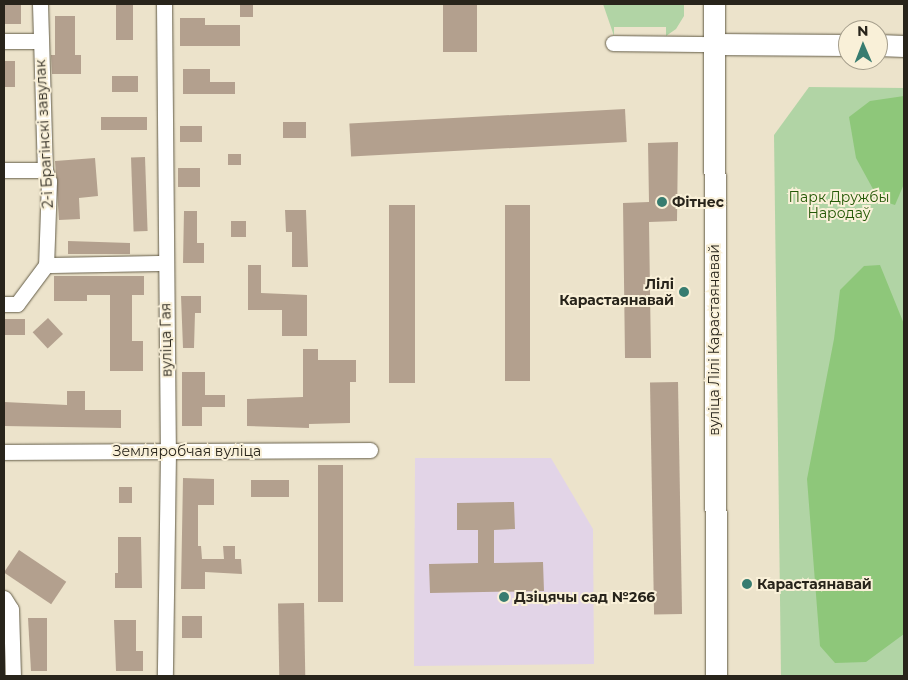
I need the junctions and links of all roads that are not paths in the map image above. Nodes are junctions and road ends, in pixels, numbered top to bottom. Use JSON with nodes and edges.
{"nodes":[{"id":1,"x":40,"y":4,"type":"edge"},
{"id":2,"x":164,"y":4,"type":"edge"},
{"id":3,"x":714,"y":4,"type":"edge"},
{"id":4,"x":39,"y":40,"type":"junction"},
{"id":5,"x":4,"y":41,"type":"edge"},
{"id":6,"x":612,"y":43,"type":"dead end"},
{"id":7,"x":714,"y":44,"type":"junction"},
{"id":8,"x":838,"y":45,"type":"edge"},
{"id":9,"x":888,"y":45,"type":"edge"},
{"id":10,"x":904,"y":46,"type":"edge"},
{"id":11,"x":4,"y":170,"type":"edge"},
{"id":12,"x":45,"y":170,"type":"junction"},
{"id":13,"x":164,"y":263,"type":"junction"},
{"id":14,"x":46,"y":265,"type":"junction"},
{"id":15,"x":4,"y":304,"type":"edge"},
{"id":16,"x":370,"y":450,"type":"dead end"},
{"id":17,"x":4,"y":452,"type":"edge"},
{"id":18,"x":168,"y":452,"type":"junction"},
{"id":19,"x":4,"y":598,"type":"edge"},
{"id":20,"x":12,"y":676,"type":"edge"},
{"id":21,"x":165,"y":676,"type":"edge"},
{"id":22,"x":716,"y":676,"type":"edge"}],
"edges":[{"from":1,"to":4,"type":"street","name":"2-і Брагінскі завулак"},
{"from":2,"to":13,"type":"street","name":"вуліца Гая"},
{"from":3,"to":7,"type":"main road","name":"вуліца Лілі Карастаянавай"},
{"from":4,"to":5,"type":"street"},
{"from":4,"to":12,"type":"street","name":"2-і Брагінскі завулак"},
{"from":6,"to":7,"type":"street"},
{"from":7,"to":8,"type":"main road"},
{"from":7,"to":22,"type":"main road","name":"вуліца Лілі Карастаянавай"},
{"from":9,"to":10,"type":"main road"},
{"from":11,"to":12,"type":"street"},
{"from":12,"to":14,"type":"street","name":"2-і Брагінскі завулак"},
{"from":13,"to":14,"type":"street"},
{"from":13,"to":18,"type":"street","name":"вуліца Гая"},
{"from":14,"to":15,"type":"street"},
{"from":16,"to":18,"type":"street","name":"Земляробчая вуліца"},
{"from":17,"to":18,"type":"street","name":"Земляробчая вуліца"},
{"from":18,"to":21,"type":"street","name":"вуліца Гая"},
{"from":19,"to":20,"type":"street"}]}
